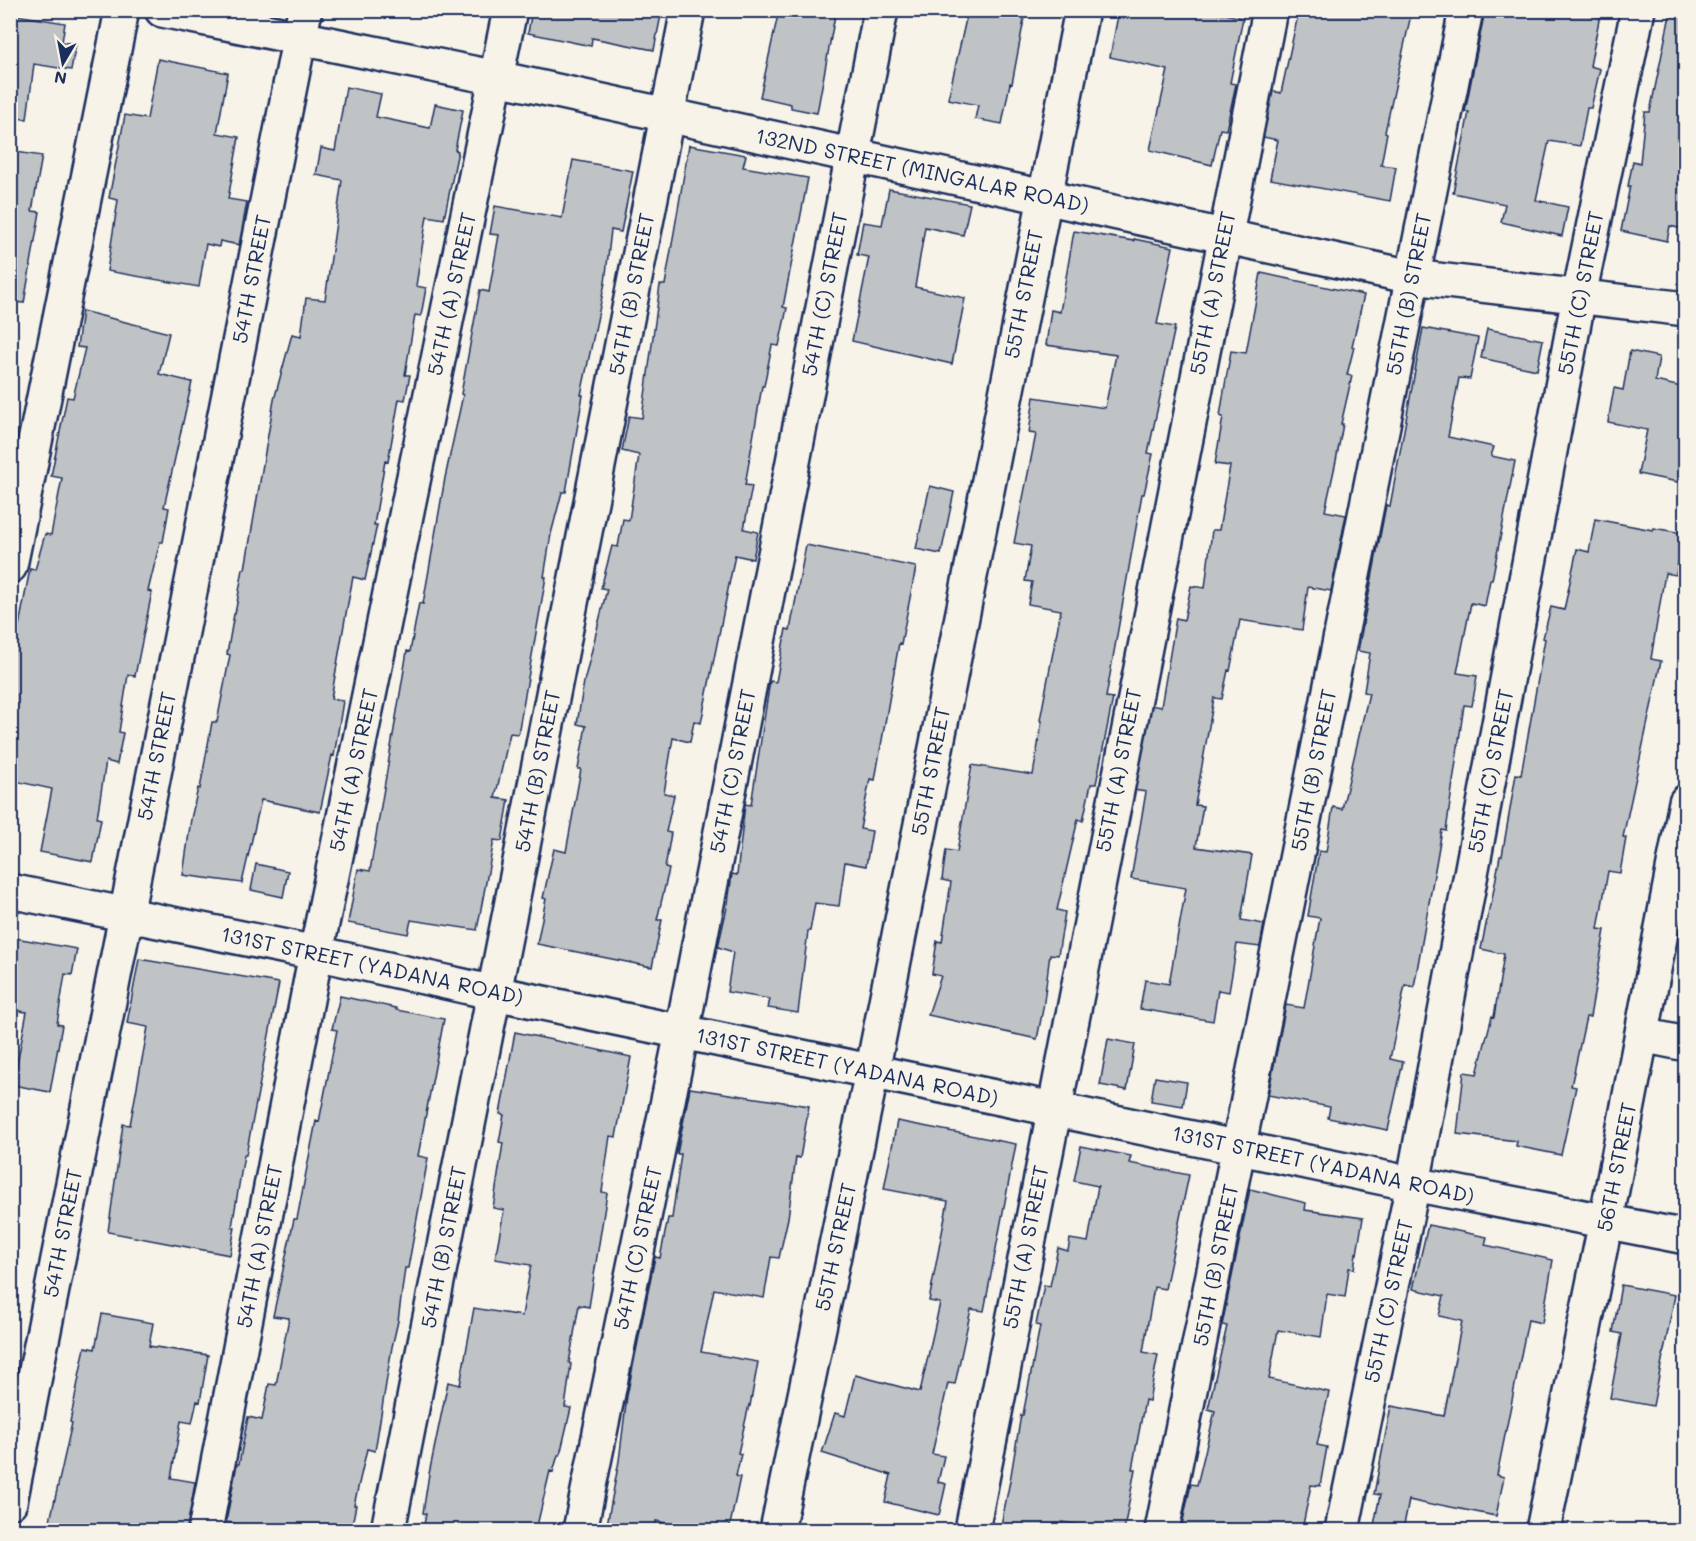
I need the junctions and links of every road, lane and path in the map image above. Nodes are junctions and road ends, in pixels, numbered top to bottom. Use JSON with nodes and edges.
{"nodes":[{"id":1,"x":122,"y":10,"type":"edge"},
{"id":2,"x":162,"y":10,"type":"edge"},
{"id":3,"x":510,"y":10,"type":"edge"},
{"id":4,"x":688,"y":10,"type":"edge"},
{"id":5,"x":881,"y":10,"type":"edge"},
{"id":6,"x":1082,"y":10,"type":"edge"},
{"id":7,"x":1270,"y":10,"type":"edge"},
{"id":8,"x":1466,"y":10,"type":"edge"},
{"id":9,"x":1638,"y":10,"type":"edge"},
{"id":10,"x":302,"y":25,"type":"edge"},
{"id":11,"x":497,"y":78,"type":"junction"},
{"id":12,"x":667,"y":116,"type":"junction"},
{"id":13,"x":852,"y":156,"type":"junction"},
{"id":14,"x":1043,"y":197,"type":"junction"},
{"id":15,"x":1224,"y":237,"type":"junction"},
{"id":16,"x":1412,"y":277,"type":"junction"},
{"id":17,"x":1579,"y":296,"type":"junction"},
{"id":18,"x":1686,"y":309,"type":"edge"},
{"id":19,"x":10,"y":566,"type":"edge"},
{"id":20,"x":1686,"y":802,"type":"edge"},
{"id":21,"x":10,"y":891,"type":"edge"},
{"id":22,"x":126,"y":914,"type":"junction"},
{"id":23,"x":315,"y":953,"type":"junction"},
{"id":24,"x":495,"y":993,"type":"junction"},
{"id":25,"x":682,"y":1032,"type":"junction"},
{"id":26,"x":1642,"y":1035,"type":"junction"},
{"id":27,"x":1686,"y":1044,"type":"edge"},
{"id":28,"x":872,"y":1072,"type":"junction"},
{"id":29,"x":1052,"y":1109,"type":"junction"},
{"id":30,"x":1240,"y":1148,"type":"junction"},
{"id":31,"x":1413,"y":1185,"type":"junction"},
{"id":32,"x":1606,"y":1221,"type":"junction"},
{"id":33,"x":1686,"y":1237,"type":"edge"},
{"id":34,"x":10,"y":1502,"type":"edge"},
{"id":35,"x":205,"y":1530,"type":"edge"},
{"id":36,"x":388,"y":1530,"type":"edge"},
{"id":37,"x":580,"y":1530,"type":"edge"},
{"id":38,"x":777,"y":1530,"type":"edge"},
{"id":39,"x":972,"y":1530,"type":"edge"},
{"id":40,"x":1162,"y":1530,"type":"edge"},
{"id":41,"x":1342,"y":1530,"type":"edge"},
{"id":42,"x":1543,"y":1530,"type":"edge"}],
"edges":[{"from":1,"to":19,"type":"street"},
{"from":2,"to":10,"type":"street","name":"132ND STREET (MINGALAR ROAD)"},
{"from":3,"to":11,"type":"street","name":"54TH (A) STREET"},
{"from":4,"to":12,"type":"street","name":"54TH (B) STREET"},
{"from":5,"to":13,"type":"street","name":"54TH (C) STREET"},
{"from":6,"to":14,"type":"street","name":"55TH STREET"},
{"from":7,"to":15,"type":"street","name":"55TH (A) STREET"},
{"from":8,"to":16,"type":"street","name":"55TH (B) STREET"},
{"from":9,"to":17,"type":"street","name":"55TH (C) STREET"},
{"from":10,"to":11,"type":"street","name":"132ND STREET (MINGALAR ROAD)"},
{"from":10,"to":22,"type":"street","name":"54TH STREET"},
{"from":11,"to":12,"type":"street","name":"132ND STREET (MINGALAR ROAD)"},
{"from":11,"to":23,"type":"street","name":"54TH (A) STREET"},
{"from":12,"to":13,"type":"street","name":"132ND STREET (MINGALAR ROAD)"},
{"from":12,"to":24,"type":"street","name":"54TH (B) STREET"},
{"from":13,"to":14,"type":"street","name":"132ND STREET (MINGALAR ROAD)"},
{"from":13,"to":25,"type":"street","name":"54TH (C) STREET"},
{"from":14,"to":15,"type":"street","name":"132ND STREET (MINGALAR ROAD)"},
{"from":14,"to":28,"type":"street","name":"55TH STREET"},
{"from":15,"to":16,"type":"street","name":"132ND STREET (MINGALAR ROAD)"},
{"from":15,"to":29,"type":"street","name":"55TH (A) STREET"},
{"from":16,"to":17,"type":"street","name":"132ND STREET (MINGALAR ROAD)"},
{"from":16,"to":30,"type":"street","name":"55TH (B) STREET"},
{"from":17,"to":18,"type":"street","name":"132ND STREET (MINGALAR ROAD)"},
{"from":17,"to":31,"type":"street","name":"55TH (C) STREET"},
{"from":20,"to":26,"type":"street","name":"56TH STREET"},
{"from":21,"to":22,"type":"street","name":"131ST STREET (YADANA ROAD)"},
{"from":22,"to":23,"type":"street","name":"131ST STREET (YADANA ROAD)"},
{"from":22,"to":34,"type":"street","name":"54TH STREET"},
{"from":23,"to":24,"type":"street","name":"131ST STREET (YADANA ROAD)"},
{"from":23,"to":35,"type":"street","name":"54TH (A) STREET"},
{"from":24,"to":25,"type":"street","name":"131ST STREET (YADANA ROAD)"},
{"from":24,"to":36,"type":"street","name":"54TH (B) STREET"},
{"from":25,"to":28,"type":"street","name":"131ST STREET (YADANA ROAD)"},
{"from":25,"to":37,"type":"street","name":"54TH (C) STREET"},
{"from":26,"to":27,"type":"street"},
{"from":26,"to":32,"type":"street","name":"56TH STREET"},
{"from":28,"to":29,"type":"street","name":"131ST STREET (YADANA ROAD)"},
{"from":28,"to":38,"type":"street","name":"55TH STREET"},
{"from":29,"to":30,"type":"street","name":"131ST STREET (YADANA ROAD)"},
{"from":29,"to":39,"type":"street","name":"55TH (A) STREET"},
{"from":30,"to":31,"type":"street","name":"131ST STREET (YADANA ROAD)"},
{"from":30,"to":40,"type":"street","name":"55TH (B) STREET"},
{"from":31,"to":32,"type":"street","name":"131ST STREET (YADANA ROAD)"},
{"from":31,"to":41,"type":"street","name":"55TH (C) STREET"},
{"from":32,"to":33,"type":"street","name":"131ST STREET (YADANA ROAD)"},
{"from":32,"to":42,"type":"street","name":"56TH STREET"}]}
